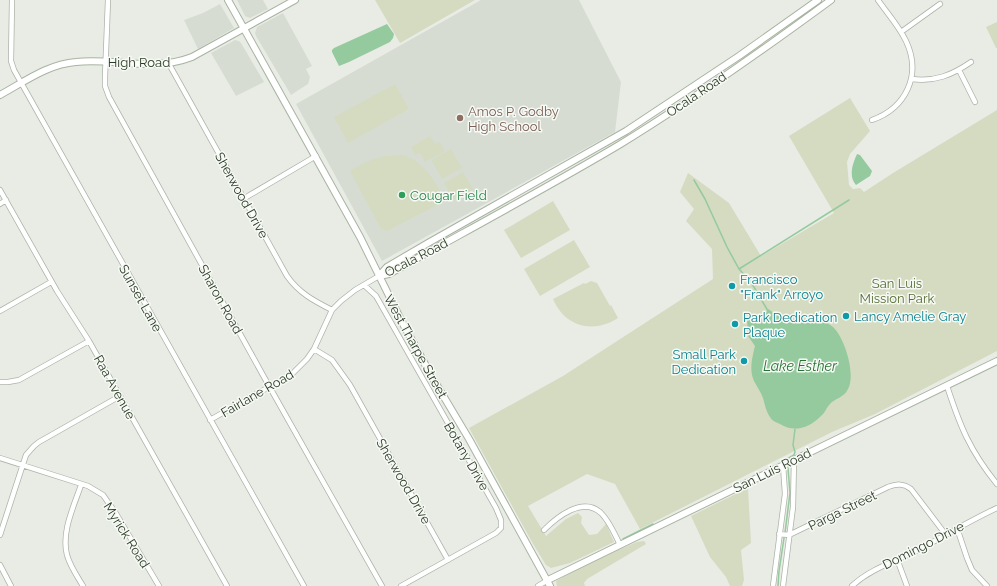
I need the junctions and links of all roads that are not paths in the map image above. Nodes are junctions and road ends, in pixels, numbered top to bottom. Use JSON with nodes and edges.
{"nodes":[{"id":1,"x":12,"y":0,"type":"edge"},
{"id":2,"x":108,"y":0,"type":"edge"},
{"id":3,"x":228,"y":0,"type":"edge"},
{"id":4,"x":295,"y":0,"type":"edge"},
{"id":5,"x":818,"y":0,"type":"edge"},
{"id":6,"x":831,"y":0,"type":"edge"},
{"id":7,"x":878,"y":0,"type":"edge"},
{"id":8,"x":940,"y":4,"type":"dead end"},
{"id":9,"x":244,"y":29,"type":"junction"},
{"id":10,"x":901,"y":32,"type":"junction"},
{"id":11,"x":746,"y":51,"type":"junction"},
{"id":12,"x":750,"y":58,"type":"junction"},
{"id":13,"x":106,"y":62,"type":"junction"},
{"id":14,"x":971,"y":62,"type":"dead end"},
{"id":15,"x":169,"y":64,"type":"junction"},
{"id":16,"x":959,"y":70,"type":"junction"},
{"id":17,"x":912,"y":79,"type":"junction"},
{"id":18,"x":21,"y":83,"type":"junction"},
{"id":19,"x":690,"y":90,"type":"junction"},
{"id":20,"x":684,"y":94,"type":"junction"},
{"id":21,"x":0,"y":95,"type":"edge"},
{"id":22,"x":694,"y":96,"type":"junction"},
{"id":23,"x":688,"y":100,"type":"junction"},
{"id":24,"x":975,"y":102,"type":"dead end"},
{"id":25,"x":872,"y":120,"type":"dead end"},
{"id":26,"x":642,"y":121,"type":"junction"},
{"id":27,"x":643,"y":130,"type":"junction"},
{"id":28,"x":587,"y":154,"type":"junction"},
{"id":29,"x":316,"y":156,"type":"junction"},
{"id":30,"x":578,"y":159,"type":"junction"},
{"id":31,"x":591,"y":161,"type":"junction"},
{"id":32,"x":582,"y":166,"type":"junction"},
{"id":33,"x":0,"y":190,"type":"edge"},
{"id":34,"x":243,"y":199,"type":"junction"},
{"id":35,"x":6,"y":200,"type":"junction"},
{"id":36,"x":0,"y":204,"type":"edge"},
{"id":37,"x":454,"y":228,"type":"junction"},
{"id":38,"x":458,"y":235,"type":"junction"},
{"id":39,"x":379,"y":276,"type":"junction"},
{"id":40,"x":52,"y":282,"type":"junction"},
{"id":41,"x":364,"y":285,"type":"junction"},
{"id":42,"x":332,"y":310,"type":"junction"},
{"id":43,"x":0,"y":311,"type":"edge"},
{"id":44,"x":89,"y":341,"type":"junction"},
{"id":45,"x":314,"y":349,"type":"junction"},
{"id":46,"x":997,"y":361,"type":"edge"},
{"id":47,"x":0,"y":382,"type":"edge"},
{"id":48,"x":946,"y":386,"type":"junction"},
{"id":49,"x":270,"y":387,"type":"junction"},
{"id":50,"x":120,"y":396,"type":"junction"},
{"id":51,"x":210,"y":420,"type":"junction"},
{"id":52,"x":0,"y":458,"type":"edge"},
{"id":53,"x":794,"y":459,"type":"junction"},
{"id":54,"x":22,"y":465,"type":"junction"},
{"id":55,"x":782,"y":465,"type":"junction"},
{"id":56,"x":997,"y":484,"type":"edge"},
{"id":57,"x":81,"y":485,"type":"junction"},
{"id":58,"x":997,"y":508,"type":"edge"},
{"id":59,"x":957,"y":528,"type":"junction"},
{"id":60,"x":544,"y":530,"type":"dead end"},
{"id":61,"x":780,"y":534,"type":"junction"},
{"id":62,"x":0,"y":535,"type":"edge"},
{"id":63,"x":789,"y":535,"type":"junction"},
{"id":64,"x":946,"y":535,"type":"junction"},
{"id":65,"x":620,"y":545,"type":"junction"},
{"id":66,"x":448,"y":560,"type":"junction"},
{"id":67,"x":897,"y":560,"type":"junction"},
{"id":68,"x":0,"y":565,"type":"edge"},
{"id":69,"x":549,"y":583,"type":"edge"},
{"id":70,"x":11,"y":586,"type":"edge"},
{"id":71,"x":83,"y":586,"type":"edge"},
{"id":72,"x":159,"y":586,"type":"edge"},
{"id":73,"x":227,"y":586,"type":"edge"},
{"id":74,"x":304,"y":586,"type":"edge"},
{"id":75,"x":382,"y":586,"type":"edge"},
{"id":76,"x":401,"y":586,"type":"edge"},
{"id":77,"x":538,"y":586,"type":"edge"},
{"id":78,"x":773,"y":586,"type":"edge"},
{"id":79,"x":782,"y":586,"type":"edge"},
{"id":80,"x":852,"y":586,"type":"edge"},
{"id":81,"x":907,"y":586,"type":"edge"},
{"id":82,"x":987,"y":586,"type":"edge"}],
"edges":[{"from":1,"to":18,"type":"street","name":"Sunset Lane"},
{"from":2,"to":13,"type":"street","name":"Sharon Road"},
{"from":3,"to":9,"type":"main road","name":"West Tharpe Street"},
{"from":4,"to":9,"type":"main road","name":"High Road"},
{"from":5,"to":11,"type":"main road","name":"Ocala Road"},
{"from":6,"to":12,"type":"main road","name":"Ocala Road"},
{"from":7,"to":10,"type":"street"},
{"from":8,"to":10,"type":"street"},
{"from":9,"to":15,"type":"main road","name":"High Road"},
{"from":9,"to":29,"type":"main road","name":"West Tharpe Street"},
{"from":10,"to":17,"type":"street"},
{"from":11,"to":12,"type":"main road"},
{"from":11,"to":19,"type":"main road","name":"Ocala Road"},
{"from":12,"to":22,"type":"main road","name":"Ocala Road"},
{"from":13,"to":15,"type":"main road","name":"High Road"},
{"from":13,"to":18,"type":"main road","name":"High Road"},
{"from":13,"to":49,"type":"street","name":"Sharon Road"},
{"from":14,"to":16,"type":"street"},
{"from":15,"to":34,"type":"street","name":"Sherwood Drive"},
{"from":16,"to":17,"type":"street"},
{"from":16,"to":24,"type":"street"},
{"from":17,"to":25,"type":"street"},
{"from":18,"to":21,"type":"main road","name":"High Road"},
{"from":18,"to":51,"type":"street","name":"Sunset Lane"},
{"from":19,"to":20,"type":"main road","name":"Ocala Road"},
{"from":19,"to":22,"type":"main road"},
{"from":20,"to":23,"type":"main road"},
{"from":20,"to":26,"type":"main road","name":"Ocala Road"},
{"from":22,"to":23,"type":"main road","name":"Ocala Road"},
{"from":23,"to":27,"type":"main road","name":"Ocala Road"},
{"from":26,"to":27,"type":"main road"},
{"from":26,"to":28,"type":"main road","name":"Ocala Road"},
{"from":27,"to":31,"type":"main road","name":"Ocala Road"},
{"from":28,"to":30,"type":"main road","name":"Ocala Road"},
{"from":28,"to":31,"type":"main road"},
{"from":29,"to":34,"type":"street"},
{"from":29,"to":39,"type":"main road","name":"West Tharpe Street"},
{"from":30,"to":32,"type":"main road"},
{"from":30,"to":37,"type":"main road","name":"Ocala Road"},
{"from":31,"to":32,"type":"main road","name":"Ocala Road"},
{"from":32,"to":38,"type":"main road","name":"Ocala Road"},
{"from":33,"to":35,"type":"street","name":"Raa Avenue"},
{"from":34,"to":42,"type":"street","name":"Sherwood Drive"},
{"from":35,"to":36,"type":"street"},
{"from":35,"to":40,"type":"street","name":"Raa Avenue"},
{"from":37,"to":38,"type":"main road"},
{"from":37,"to":39,"type":"main road","name":"Ocala Road"},
{"from":38,"to":39,"type":"main road","name":"Ocala Road"},
{"from":39,"to":41,"type":"street","name":"Fairlane Road"},
{"from":39,"to":69,"type":"main road","name":"West Tharpe Street"},
{"from":40,"to":43,"type":"street"},
{"from":40,"to":44,"type":"street","name":"Raa Avenue"},
{"from":41,"to":42,"type":"street","name":"Fairlane Road"},
{"from":41,"to":66,"type":"street","name":"Botany Drive"},
{"from":42,"to":45,"type":"street","name":"Fairlane Road"},
{"from":44,"to":47,"type":"street"},
{"from":44,"to":50,"type":"street","name":"Raa Avenue"},
{"from":45,"to":49,"type":"street","name":"Fairlane Road"},
{"from":45,"to":66,"type":"street","name":"Sherwood Drive"},
{"from":46,"to":48,"type":"main road","name":"San Luis Road"},
{"from":48,"to":53,"type":"main road","name":"San Luis Road"},
{"from":48,"to":56,"type":"street"},
{"from":49,"to":51,"type":"street","name":"Fairlane Road"},
{"from":49,"to":75,"type":"street","name":"Sharon Road"},
{"from":50,"to":54,"type":"street"},
{"from":50,"to":73,"type":"street","name":"Raa Avenue"},
{"from":51,"to":74,"type":"street","name":"Sunset Lane"},
{"from":52,"to":54,"type":"street","name":"Myrick Road"},
{"from":53,"to":55,"type":"main road","name":"San Luis Road"},
{"from":53,"to":63,"type":"street"},
{"from":54,"to":57,"type":"street","name":"Myrick Road"},
{"from":54,"to":62,"type":"street"},
{"from":55,"to":61,"type":"street"},
{"from":55,"to":65,"type":"main road","name":"San Luis Road"},
{"from":57,"to":71,"type":"street"},
{"from":57,"to":72,"type":"street","name":"Myrick Road"},
{"from":58,"to":59,"type":"street","name":"Domingo Drive"},
{"from":59,"to":64,"type":"street","name":"Domingo Drive"},
{"from":59,"to":82,"type":"street"},
{"from":60,"to":65,"type":"street"},
{"from":61,"to":63,"type":"street"},
{"from":61,"to":78,"type":"street"},
{"from":63,"to":64,"type":"street","name":"Parga Street"},
{"from":63,"to":79,"type":"street"},
{"from":64,"to":67,"type":"street","name":"Domingo Drive"},
{"from":65,"to":69,"type":"main road","name":"San Luis Road"},
{"from":66,"to":76,"type":"street"},
{"from":67,"to":80,"type":"street","name":"Domingo Drive"},
{"from":67,"to":81,"type":"street"},
{"from":68,"to":70,"type":"street"},
{"from":69,"to":77,"type":"street"}]}
